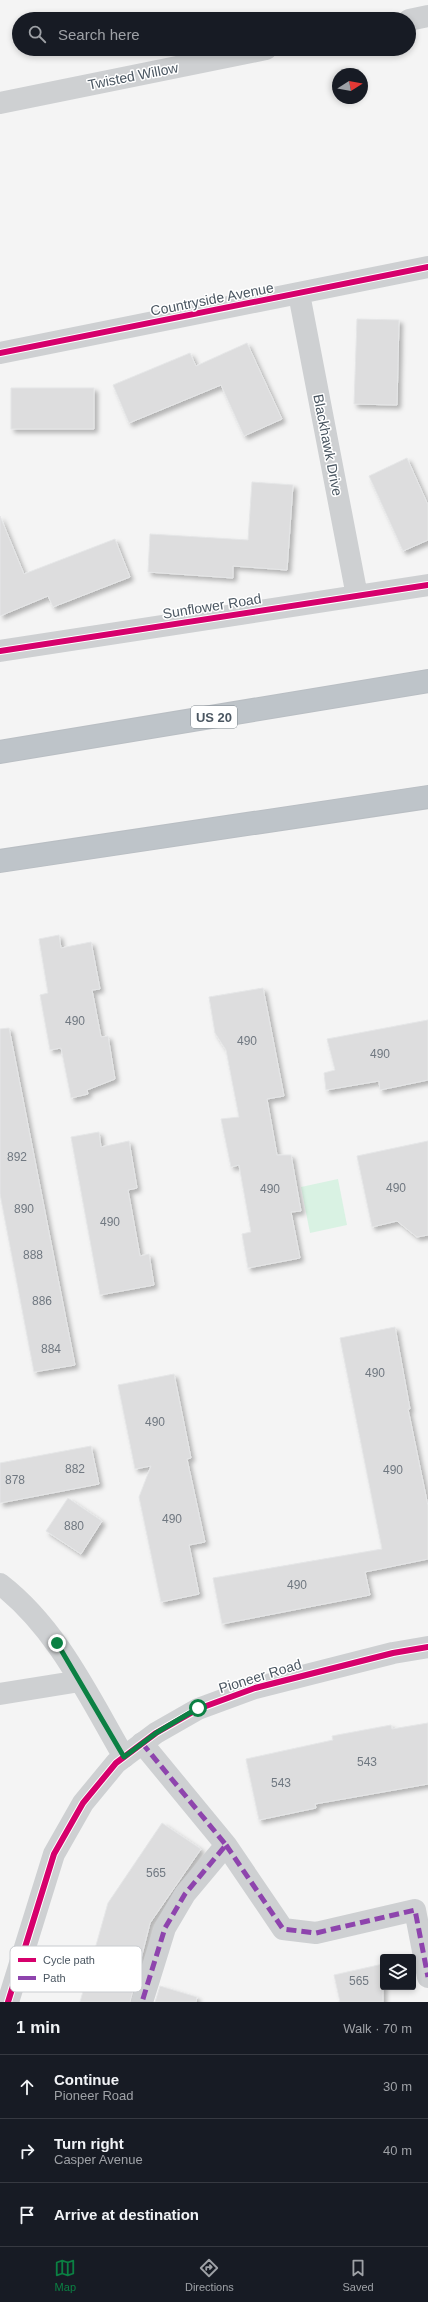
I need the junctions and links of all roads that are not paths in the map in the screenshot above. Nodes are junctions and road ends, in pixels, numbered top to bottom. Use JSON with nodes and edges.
{"nodes":[{"id":1,"x":428,"y":16,"type":"edge"},
{"id":2,"x":416,"y":19,"type":"edge"},
{"id":3,"x":232,"y":56,"type":"edge"},
{"id":4,"x":0,"y":103,"type":"edge"},
{"id":5,"x":428,"y":267,"type":"edge"},
{"id":6,"x":299,"y":294,"type":"junction"},
{"id":7,"x":0,"y":353,"type":"edge"},
{"id":8,"x":428,"y":585,"type":"edge"},
{"id":9,"x":357,"y":596,"type":"junction"},
{"id":10,"x":0,"y":651,"type":"edge"},
{"id":11,"x":428,"y":681,"type":"edge"},
{"id":12,"x":0,"y":752,"type":"edge"},
{"id":13,"x":428,"y":797,"type":"edge"},
{"id":14,"x":0,"y":861,"type":"edge"},
{"id":15,"x":0,"y":1584,"type":"edge"},
{"id":16,"x":428,"y":1647,"type":"edge"},
{"id":17,"x":80,"y":1681,"type":"junction"},
{"id":18,"x":0,"y":1694,"type":"edge"},
{"id":19,"x":142,"y":1743,"type":"junction"},
{"id":20,"x":124,"y":1757,"type":"junction"},
{"id":21,"x":226,"y":1845,"type":"junction"},
{"id":22,"x":25,"y":1946,"type":"edge"},
{"id":23,"x":428,"y":1977,"type":"edge"},
{"id":24,"x":11,"y":1992,"type":"edge"},
{"id":25,"x":8,"y":2002,"type":"edge"},
{"id":26,"x":142,"y":2002,"type":"edge"}],
"edges":[{"from":1,"to":2,"type":"street"},
{"from":3,"to":4,"type":"street","name":"Twisted Willow"},
{"from":5,"to":6,"type":"street","name":"Countryside Avenue"},
{"from":6,"to":7,"type":"street","name":"Countryside Avenue"},
{"from":6,"to":9,"type":"street","name":"Blackhawk Drive"},
{"from":8,"to":9,"type":"street","name":"Sunflower Road"},
{"from":9,"to":10,"type":"street","name":"Sunflower Road"},
{"from":11,"to":12,"type":"highway","number":"US 20"},
{"from":13,"to":14,"type":"highway"},
{"from":15,"to":17,"type":"street"},
{"from":16,"to":19,"type":"street","name":"Pioneer Road"},
{"from":17,"to":18,"type":"street"},
{"from":17,"to":20,"type":"street"},
{"from":19,"to":20,"type":"street","name":"Pioneer Road"},
{"from":19,"to":21,"type":"street"},
{"from":20,"to":22,"type":"street","name":"Pioneer Road"},
{"from":21,"to":23,"type":"street"},
{"from":21,"to":26,"type":"street"},
{"from":24,"to":25,"type":"street","name":"Pioneer Road"}]}
